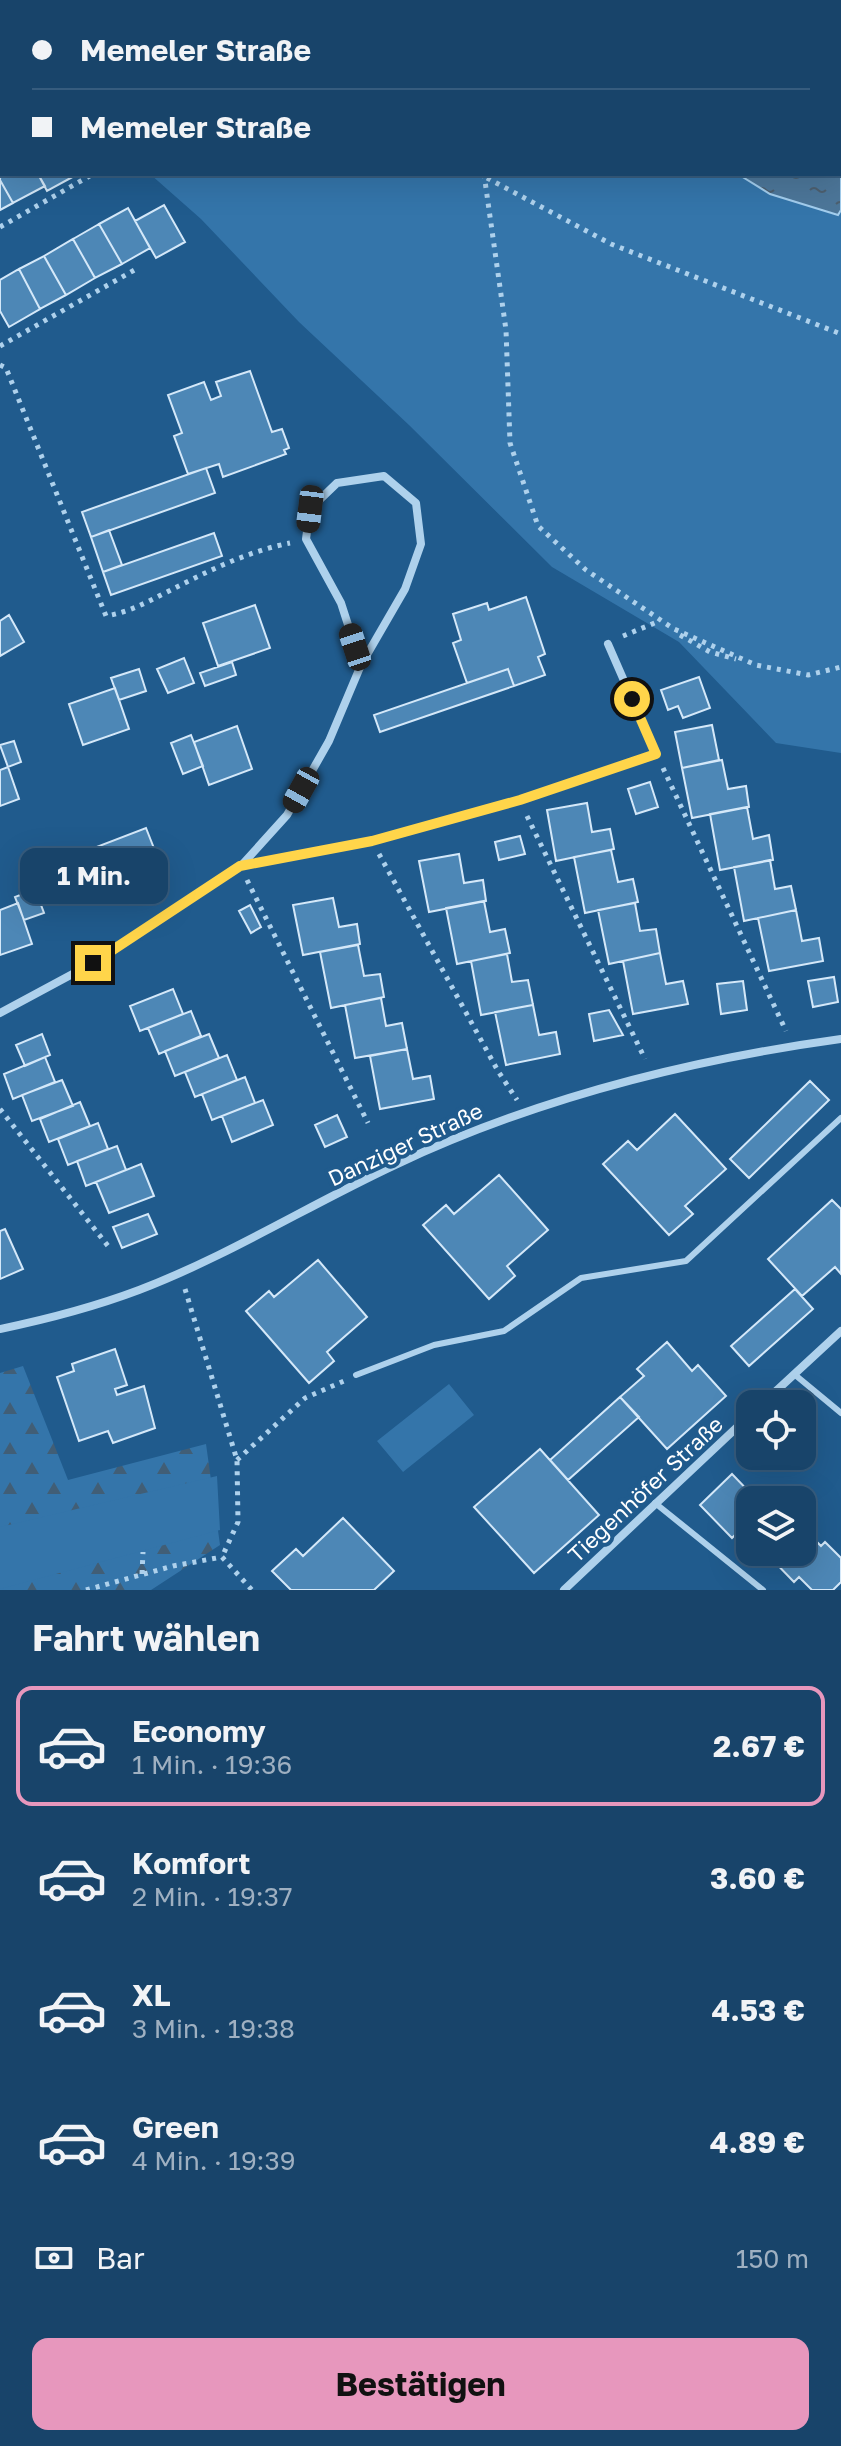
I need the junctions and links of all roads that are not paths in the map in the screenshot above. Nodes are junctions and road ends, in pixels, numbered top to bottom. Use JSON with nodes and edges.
{"nodes":[{"id":1,"x":608,"y":644,"type":"road end"},
{"id":2,"x":361,"y":665,"type":"junction"},
{"id":3,"x":240,"y":866,"type":"junction"},
{"id":4,"x":0,"y":1013,"type":"edge"},
{"id":5,"x":841,"y":1039,"type":"edge"},
{"id":6,"x":841,"y":1118,"type":"edge"},
{"id":7,"x":0,"y":1329,"type":"edge"},
{"id":8,"x":841,"y":1331,"type":"edge"},
{"id":9,"x":794,"y":1374,"type":"junction"},
{"id":10,"x":356,"y":1375,"type":"road end"},
{"id":11,"x":777,"y":1390,"type":"edge"},
{"id":12,"x":841,"y":1413,"type":"edge"},
{"id":13,"x":736,"y":1428,"type":"edge"},
{"id":14,"x":655,"y":1503,"type":"junction"},
{"id":15,"x":564,"y":1590,"type":"edge"},
{"id":16,"x":763,"y":1590,"type":"edge"}],
"edges":[{"from":1,"to":3,"type":"street"},
{"from":2,"to":2,"type":"street"},
{"from":2,"to":3,"type":"street"},
{"from":3,"to":4,"type":"street"},
{"from":5,"to":7,"type":"street","name":"Danziger Straße"},
{"from":6,"to":10,"type":"lane"},
{"from":8,"to":9,"type":"street"},
{"from":9,"to":11,"type":"street"},
{"from":9,"to":12,"type":"lane"},
{"from":13,"to":14,"type":"street","name":"Tiegenhöfer Straße"},
{"from":14,"to":15,"type":"street","name":"Tiegenhöfer Straße"},
{"from":14,"to":16,"type":"lane"}]}
